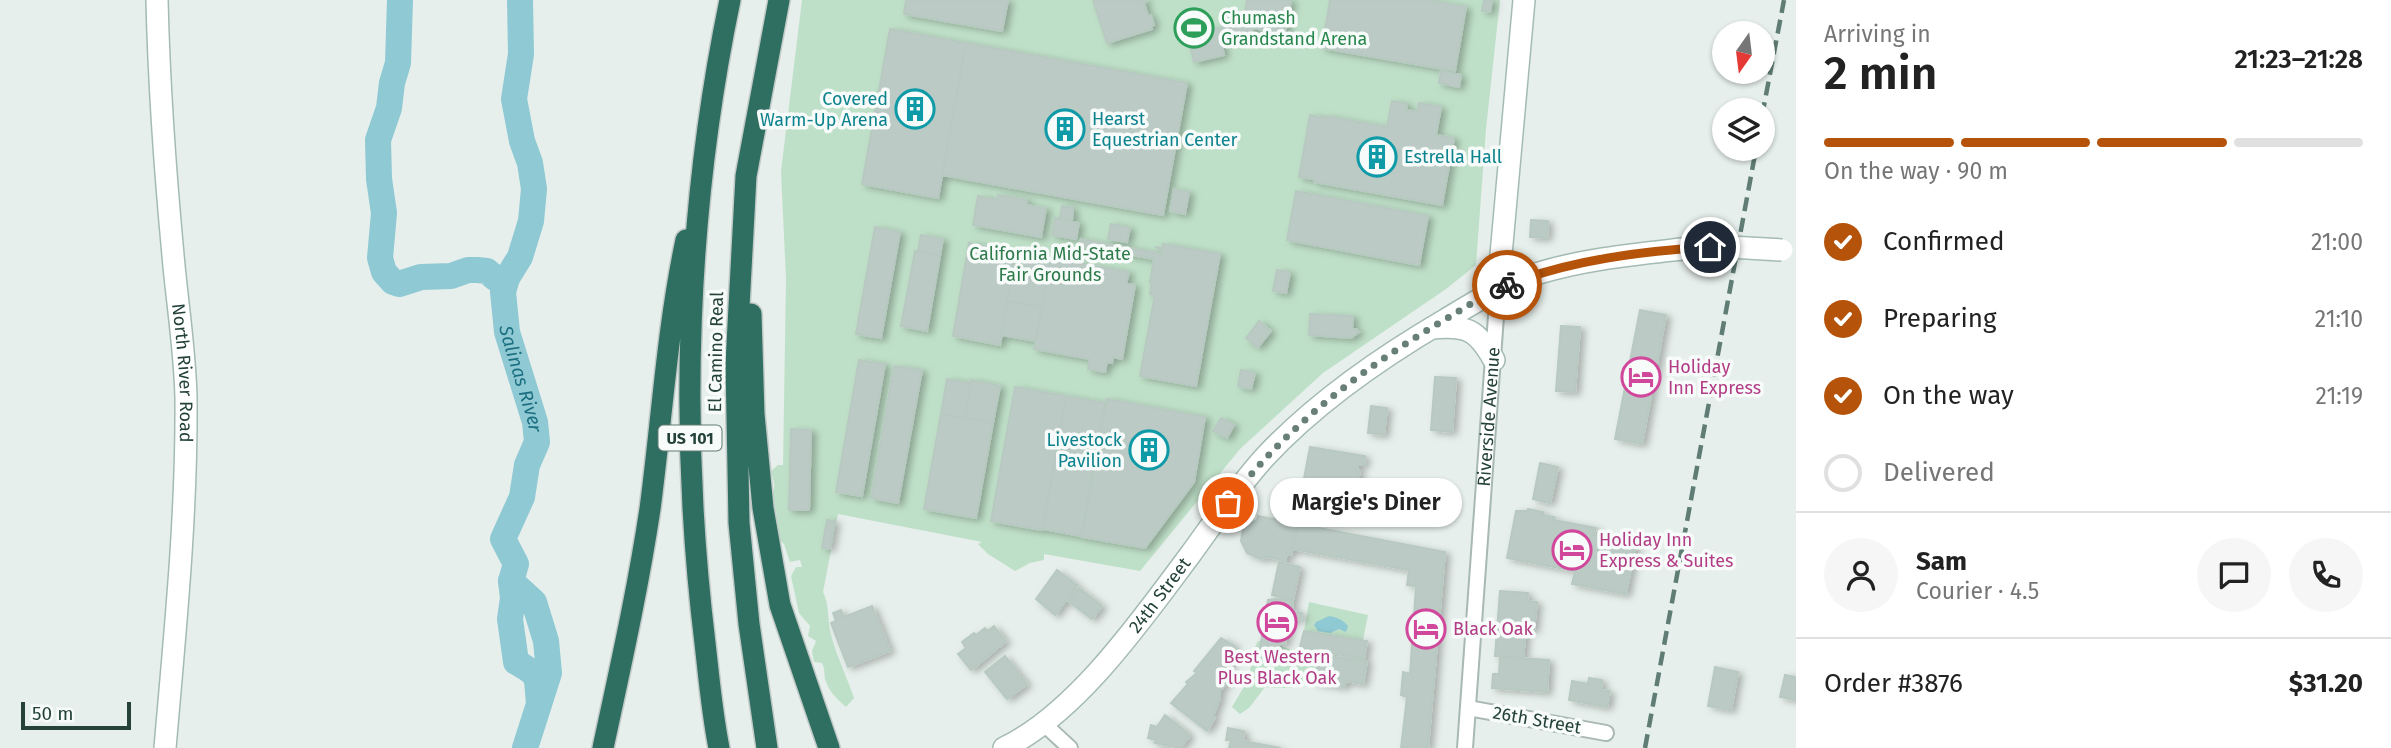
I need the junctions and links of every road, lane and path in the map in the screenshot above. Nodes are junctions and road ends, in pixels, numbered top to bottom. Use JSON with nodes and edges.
{"nodes":[{"id":1,"x":157,"y":0,"type":"edge"},
{"id":2,"x":730,"y":0,"type":"edge"},
{"id":3,"x":779,"y":0,"type":"edge"},
{"id":4,"x":1524,"y":0,"type":"edge"},
{"id":5,"x":706,"y":142,"type":"junction"},
{"id":6,"x":747,"y":176,"type":"junction"},
{"id":7,"x":1789,"y":251,"type":"edge"},
{"id":8,"x":1498,"y":289,"type":"junction"},
{"id":9,"x":1430,"y":329,"type":"junction"},
{"id":10,"x":1494,"y":360,"type":"junction"},
{"id":11,"x":1468,"y":708,"type":"junction"},
{"id":12,"x":1044,"y":723,"type":"junction"},
{"id":13,"x":1606,"y":733,"type":"dead end"},
{"id":14,"x":717,"y":740,"type":"edge"},
{"id":15,"x":165,"y":748,"type":"edge"},
{"id":16,"x":603,"y":748,"type":"edge"},
{"id":17,"x":767,"y":748,"type":"edge"},
{"id":18,"x":829,"y":748,"type":"edge"},
{"id":19,"x":1004,"y":748,"type":"edge"},
{"id":20,"x":1070,"y":748,"type":"edge"},
{"id":21,"x":1465,"y":748,"type":"edge"}],
"edges":[{"from":1,"to":15,"type":"main road","name":"North River Road"},
{"from":2,"to":5,"type":"highway","name":"El Camino Real","number":"US 101"},
{"from":3,"to":6,"type":"highway","name":"El Camino Real","number":"US 101"},
{"from":4,"to":8,"type":"main road","name":"Riverside Avenue"},
{"from":5,"to":14,"type":"highway","name":"El Camino Real","number":"US 101"},
{"from":5,"to":16,"type":"highway"},
{"from":6,"to":17,"type":"highway","name":"El Camino Real","number":"US 101"},
{"from":6,"to":18,"type":"highway"},
{"from":7,"to":8,"type":"main road","name":"24th Street","bridge":true},
{"from":8,"to":9,"type":"main road","name":"24th Street"},
{"from":8,"to":10,"type":"street","name":"Riverside Avenue"},
{"from":9,"to":10,"type":"main road"},
{"from":9,"to":12,"type":"main road","name":"24th Street"},
{"from":10,"to":11,"type":"street","name":"Riverside Avenue"},
{"from":11,"to":13,"type":"street","name":"26th Street"},
{"from":11,"to":21,"type":"street","name":"Riverside Avenue"},
{"from":12,"to":19,"type":"main road","name":"24th Street"},
{"from":12,"to":20,"type":"street"}]}
